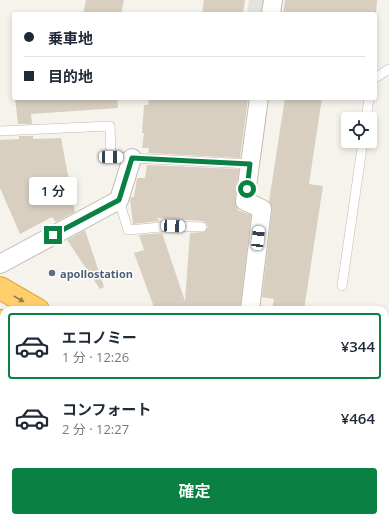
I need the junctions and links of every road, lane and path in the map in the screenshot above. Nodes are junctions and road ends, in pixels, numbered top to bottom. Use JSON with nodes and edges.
{"nodes":[{"id":1,"x":273,"y":0,"type":"edge"},
{"id":2,"x":271,"y":12,"type":"edge"},
{"id":3,"x":389,"y":69,"type":"edge"},
{"id":4,"x":377,"y":77,"type":"edge"},
{"id":5,"x":259,"y":100,"type":"edge"},
{"id":6,"x":369,"y":100,"type":"edge"},
{"id":7,"x":367,"y":112,"type":"edge"},
{"id":8,"x":0,"y":131,"type":"edge"},
{"id":9,"x":362,"y":148,"type":"edge"},
{"id":10,"x":132,"y":158,"type":"junction"},
{"id":11,"x":250,"y":164,"type":"junction"},
{"id":12,"x":119,"y":200,"type":"junction"},
{"id":13,"x":202,"y":228,"type":"dead end"},
{"id":14,"x":0,"y":264,"type":"edge"},
{"id":15,"x":342,"y":286,"type":"dead end"},
{"id":16,"x":0,"y":288,"type":"edge"},
{"id":17,"x":31,"y":306,"type":"edge"},
{"id":18,"x":250,"y":306,"type":"edge"}],
"edges":[{"from":1,"to":2,"type":"street"},
{"from":3,"to":4,"type":"lane"},
{"from":5,"to":11,"type":"street"},
{"from":6,"to":7,"type":"lane"},
{"from":8,"to":10,"type":"lane"},
{"from":9,"to":15,"type":"lane"},
{"from":10,"to":11,"type":"lane"},
{"from":10,"to":12,"type":"street"},
{"from":11,"to":18,"type":"street"},
{"from":12,"to":13,"type":"lane"},
{"from":12,"to":14,"type":"street"},
{"from":16,"to":17,"type":"highway","one_way":true}]}
